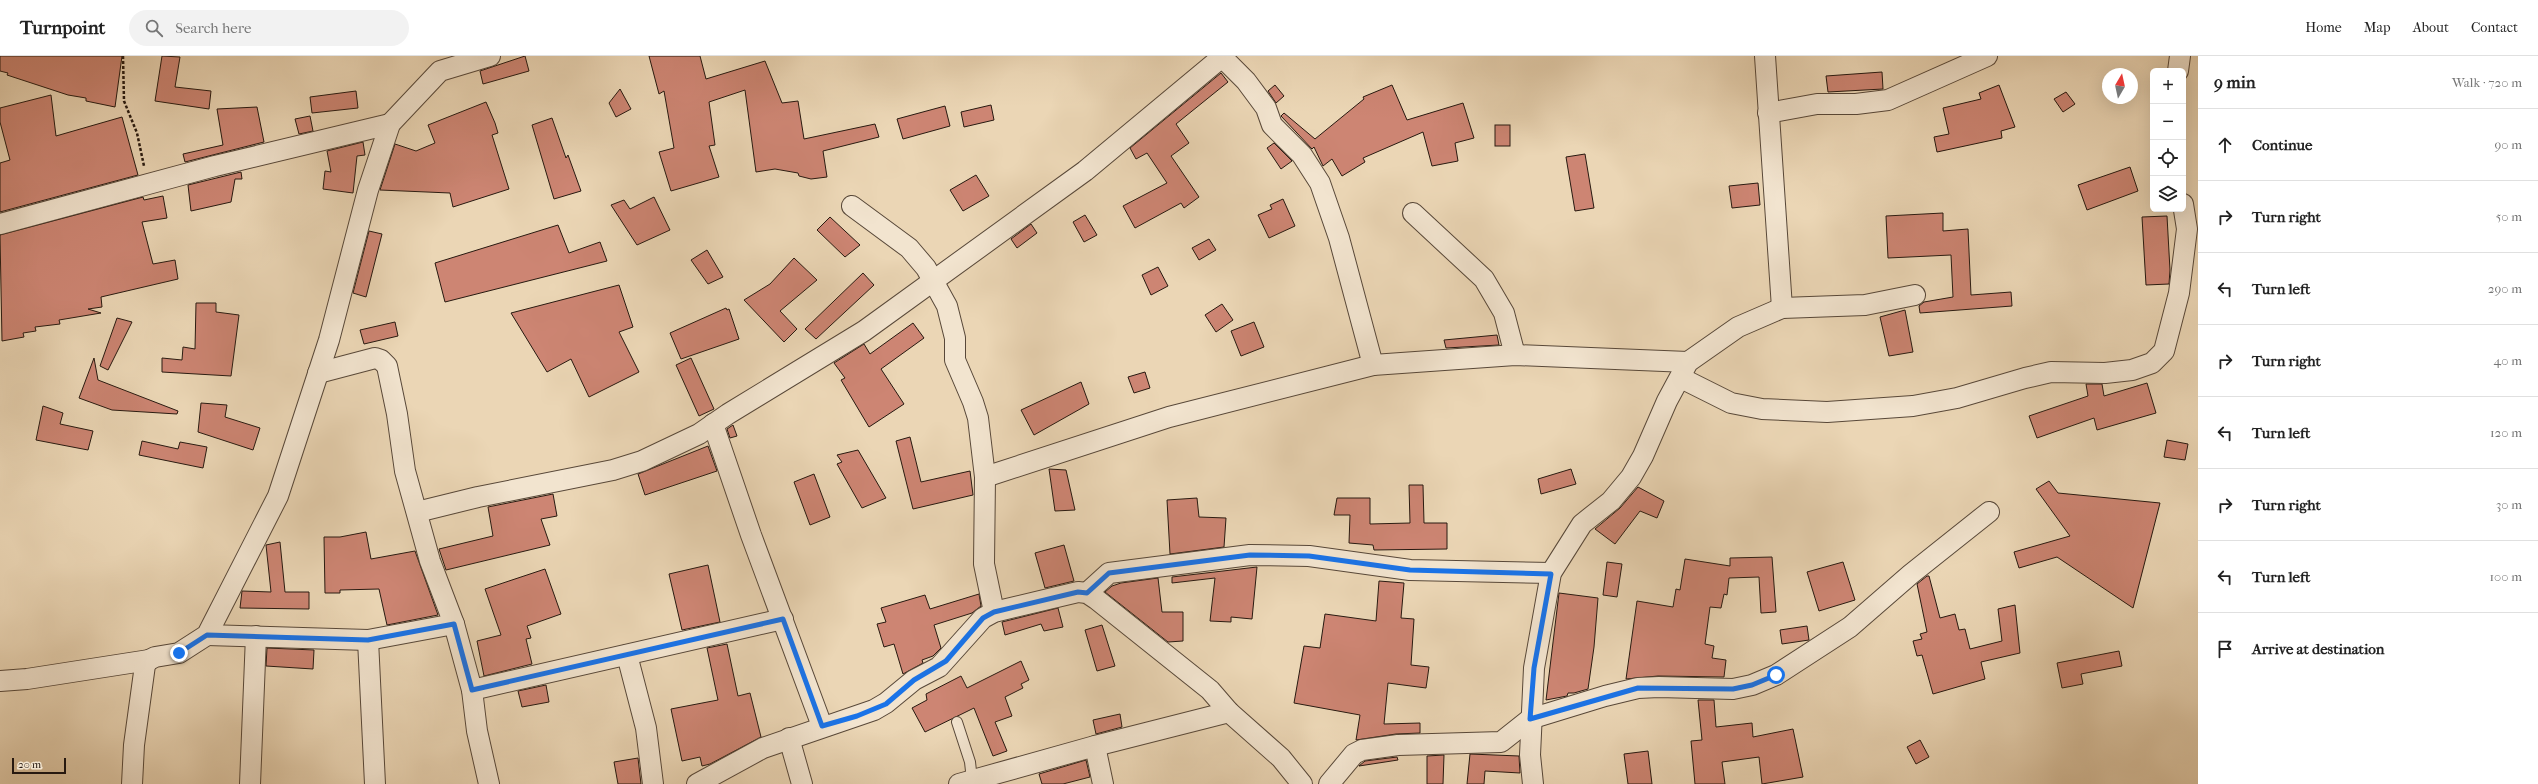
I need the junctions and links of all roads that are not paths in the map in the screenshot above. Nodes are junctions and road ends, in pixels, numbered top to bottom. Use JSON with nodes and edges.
{"nodes":[{"id":1,"x":490,"y":56,"type":"edge"},
{"id":2,"x":1220,"y":56,"type":"edge"},
{"id":3,"x":1765,"y":56,"type":"edge"},
{"id":4,"x":1987,"y":56,"type":"edge"},
{"id":5,"x":2180,"y":56,"type":"edge"},
{"id":6,"x":440,"y":63,"type":"edge"},
{"id":7,"x":2178,"y":68,"type":"edge"},
{"id":8,"x":1768,"y":113,"type":"junction"},
{"id":9,"x":390,"y":124,"type":"junction"},
{"id":10,"x":852,"y":206,"type":"dead end"},
{"id":11,"x":2184,"y":212,"type":"edge"},
{"id":12,"x":1413,"y":213,"type":"dead end"},
{"id":13,"x":0,"y":224,"type":"edge"},
{"id":14,"x":933,"y":280,"type":"junction"},
{"id":15,"x":1915,"y":295,"type":"dead end"},
{"id":16,"x":1782,"y":308,"type":"junction"},
{"id":17,"x":1515,"y":355,"type":"junction"},
{"id":18,"x":1373,"y":365,"type":"junction"},
{"id":19,"x":1684,"y":370,"type":"junction"},
{"id":20,"x":318,"y":373,"type":"junction"},
{"id":21,"x":713,"y":424,"type":"junction"},
{"id":22,"x":985,"y":477,"type":"junction"},
{"id":23,"x":417,"y":512,"type":"junction"},
{"id":24,"x":1989,"y":512,"type":"dead end"},
{"id":25,"x":1551,"y":574,"type":"junction"},
{"id":26,"x":1087,"y":593,"type":"junction"},
{"id":27,"x":994,"y":612,"type":"junction"},
{"id":28,"x":783,"y":619,"type":"junction"},
{"id":29,"x":454,"y":624,"type":"junction"},
{"id":30,"x":207,"y":635,"type":"junction"},
{"id":31,"x":256,"y":636,"type":"junction"},
{"id":32,"x":368,"y":640,"type":"junction"},
{"id":33,"x":626,"y":655,"type":"junction"},
{"id":34,"x":148,"y":660,"type":"junction"},
{"id":35,"x":0,"y":681,"type":"edge"},
{"id":36,"x":472,"y":690,"type":"junction"},
{"id":37,"x":1229,"y":712,"type":"junction"},
{"id":38,"x":1530,"y":719,"type":"junction"},
{"id":39,"x":957,"y":722,"type":"dead end"},
{"id":40,"x":822,"y":726,"type":"junction"},
{"id":41,"x":789,"y":738,"type":"junction"},
{"id":42,"x":1095,"y":746,"type":"junction"},
{"id":43,"x":968,"y":783,"type":"edge"},
{"id":44,"x":132,"y":784,"type":"edge"},
{"id":45,"x":254,"y":784,"type":"edge"},
{"id":46,"x":375,"y":784,"type":"edge"},
{"id":47,"x":489,"y":784,"type":"edge"},
{"id":48,"x":653,"y":784,"type":"edge"},
{"id":49,"x":697,"y":784,"type":"edge"},
{"id":50,"x":802,"y":784,"type":"edge"},
{"id":51,"x":1102,"y":784,"type":"edge"},
{"id":52,"x":1302,"y":784,"type":"edge"},
{"id":53,"x":1329,"y":784,"type":"edge"},
{"id":54,"x":1533,"y":784,"type":"edge"}],
"edges":[{"from":1,"to":6,"type":"street"},
{"from":2,"to":14,"type":"street"},
{"from":2,"to":18,"type":"street"},
{"from":3,"to":8,"type":"street"},
{"from":4,"to":8,"type":"street"},
{"from":5,"to":7,"type":"street"},
{"from":6,"to":9,"type":"street"},
{"from":8,"to":16,"type":"street"},
{"from":9,"to":13,"type":"street"},
{"from":9,"to":20,"type":"street"},
{"from":10,"to":14,"type":"street"},
{"from":11,"to":19,"type":"street"},
{"from":12,"to":17,"type":"street"},
{"from":14,"to":21,"type":"street"},
{"from":14,"to":22,"type":"street"},
{"from":15,"to":16,"type":"street"},
{"from":16,"to":19,"type":"street"},
{"from":17,"to":18,"type":"street"},
{"from":17,"to":19,"type":"street"},
{"from":18,"to":22,"type":"street"},
{"from":19,"to":25,"type":"street"},
{"from":20,"to":23,"type":"street"},
{"from":20,"to":30,"type":"street"},
{"from":21,"to":23,"type":"street"},
{"from":21,"to":28,"type":"street"},
{"from":22,"to":27,"type":"street"},
{"from":23,"to":29,"type":"street"},
{"from":24,"to":38,"type":"street"},
{"from":25,"to":26,"type":"street"},
{"from":25,"to":38,"type":"street"},
{"from":26,"to":27,"type":"street"},
{"from":26,"to":37,"type":"street"},
{"from":27,"to":40,"type":"street"},
{"from":28,"to":33,"type":"street"},
{"from":28,"to":40,"type":"street"},
{"from":29,"to":32,"type":"street"},
{"from":29,"to":36,"type":"street"},
{"from":30,"to":31,"type":"street"},
{"from":30,"to":34,"type":"street"},
{"from":31,"to":32,"type":"street"},
{"from":31,"to":45,"type":"street"},
{"from":32,"to":46,"type":"street"},
{"from":33,"to":36,"type":"street"},
{"from":33,"to":48,"type":"street"},
{"from":34,"to":35,"type":"street"},
{"from":34,"to":44,"type":"street"},
{"from":36,"to":47,"type":"street"},
{"from":37,"to":42,"type":"street"},
{"from":37,"to":52,"type":"street"},
{"from":38,"to":53,"type":"street"},
{"from":38,"to":54,"type":"street"},
{"from":39,"to":43,"type":"lane"},
{"from":40,"to":41,"type":"street"},
{"from":41,"to":49,"type":"street"},
{"from":41,"to":50,"type":"street"},
{"from":42,"to":43,"type":"street"},
{"from":42,"to":51,"type":"street"}]}
